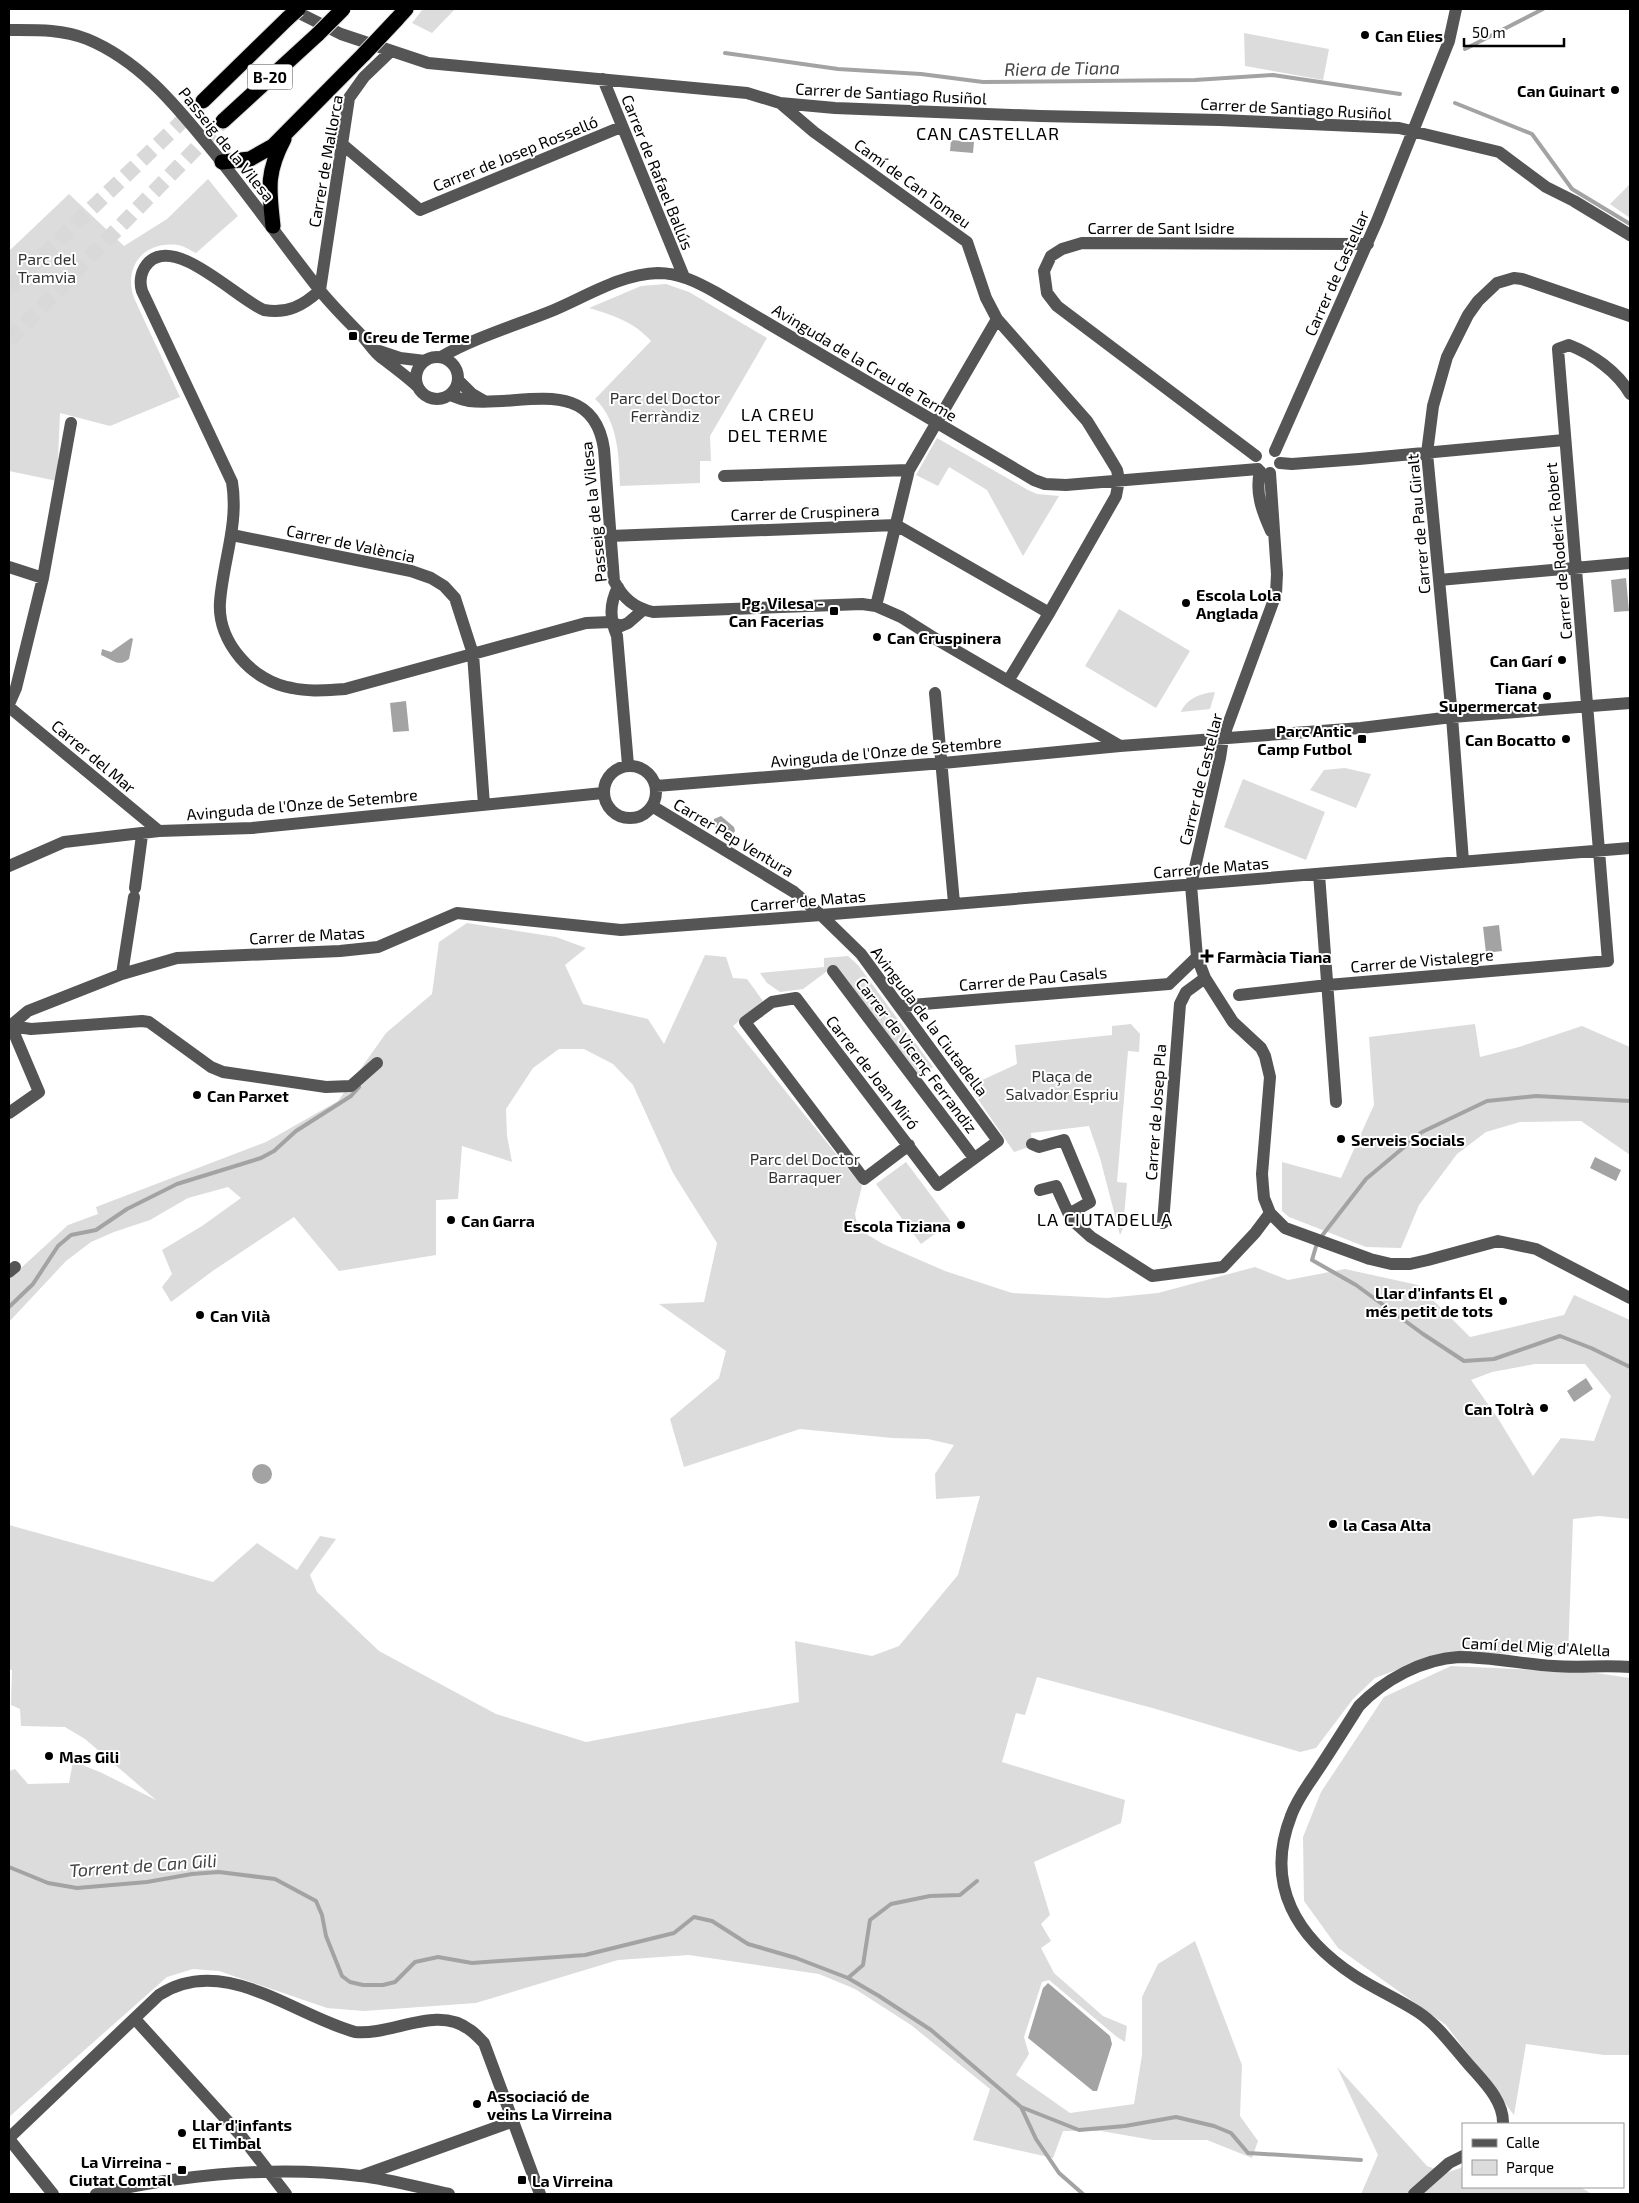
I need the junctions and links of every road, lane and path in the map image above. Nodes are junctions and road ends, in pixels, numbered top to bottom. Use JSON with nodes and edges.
{"nodes":[{"id":1,"x":343,"y":9,"type":"edge"},
{"id":2,"x":1456,"y":9,"type":"edge"},
{"id":3,"x":292,"y":12,"type":"edge"},
{"id":4,"x":401,"y":14,"type":"edge"},
{"id":5,"x":9,"y":30,"type":"edge"},
{"id":6,"x":390,"y":52,"type":"junction"},
{"id":7,"x":603,"y":79,"type":"junction"},
{"id":8,"x":203,"y":101,"type":"tunnel mouth"},
{"id":9,"x":780,"y":103,"type":"junction"},
{"id":10,"x":222,"y":121,"type":"tunnel mouth"},
{"id":11,"x":622,"y":127,"type":"junction"},
{"id":12,"x":289,"y":130,"type":"junction"},
{"id":13,"x":1413,"y":133,"type":"junction"},
{"id":14,"x":342,"y":144,"type":"junction"},
{"id":15,"x":222,"y":162,"type":"junction"},
{"id":16,"x":273,"y":226,"type":"junction"},
{"id":17,"x":1630,"y":235,"type":"edge"},
{"id":18,"x":1368,"y":244,"type":"junction"},
{"id":19,"x":684,"y":277,"type":"junction"},
{"id":20,"x":320,"y":290,"type":"junction"},
{"id":21,"x":1630,"y":316,"type":"edge"},
{"id":22,"x":997,"y":319,"type":"junction"},
{"id":23,"x":467,"y":344,"type":"junction"},
{"id":24,"x":375,"y":350,"type":"junction"},
{"id":25,"x":442,"y":358,"type":"junction"},
{"id":26,"x":425,"y":361,"type":"junction"},
{"id":27,"x":457,"y":375,"type":"junction"},
{"id":28,"x":418,"y":386,"type":"junction"},
{"id":29,"x":1630,"y":394,"type":"edge"},
{"id":30,"x":450,"y":395,"type":"junction"},
{"id":31,"x":484,"y":401,"type":"junction"},
{"id":32,"x":71,"y":423,"type":"dead end"},
{"id":33,"x":936,"y":423,"type":"junction"},
{"id":34,"x":1564,"y":440,"type":"junction"},
{"id":35,"x":1427,"y":453,"type":"junction"},
{"id":36,"x":1256,"y":456,"type":"junction"},
{"id":37,"x":1277,"y":457,"type":"junction"},
{"id":38,"x":910,"y":470,"type":"junction"},
{"id":39,"x":1263,"y":471,"type":"junction"},
{"id":40,"x":724,"y":476,"type":"dead end"},
{"id":41,"x":1119,"y":480,"type":"junction"},
{"id":42,"x":896,"y":525,"type":"junction"},
{"id":43,"x":232,"y":535,"type":"junction"},
{"id":44,"x":610,"y":536,"type":"junction"},
{"id":45,"x":1630,"y":563,"type":"edge"},
{"id":46,"x":9,"y":567,"type":"edge"},
{"id":47,"x":1576,"y":568,"type":"junction"},
{"id":48,"x":43,"y":578,"type":"junction"},
{"id":49,"x":1439,"y":580,"type":"junction"},
{"id":50,"x":618,"y":587,"type":"junction"},
{"id":51,"x":631,"y":603,"type":"junction"},
{"id":52,"x":876,"y":606,"type":"junction"},
{"id":53,"x":643,"y":610,"type":"junction"},
{"id":54,"x":1048,"y":615,"type":"junction"},
{"id":55,"x":617,"y":628,"type":"junction"},
{"id":56,"x":473,"y":654,"type":"junction"},
{"id":57,"x":1008,"y":681,"type":"junction"},
{"id":58,"x":935,"y":693,"type":"dead end"},
{"id":59,"x":1630,"y":703,"type":"edge"},
{"id":60,"x":9,"y":705,"type":"edge"},
{"id":61,"x":1588,"y":707,"type":"junction"},
{"id":62,"x":1452,"y":717,"type":"junction"},
{"id":63,"x":1224,"y":738,"type":"junction"},
{"id":64,"x":1120,"y":746,"type":"junction"},
{"id":65,"x":943,"y":763,"type":"junction"},
{"id":66,"x":628,"y":765,"type":"junction"},
{"id":67,"x":656,"y":786,"type":"junction"},
{"id":68,"x":603,"y":793,"type":"junction"},
{"id":69,"x":484,"y":805,"type":"junction"},
{"id":70,"x":652,"y":806,"type":"junction"},
{"id":71,"x":159,"y":831,"type":"junction"},
{"id":72,"x":142,"y":835,"type":"junction"},
{"id":73,"x":1630,"y":848,"type":"edge"},
{"id":74,"x":1600,"y":852,"type":"junction"},
{"id":75,"x":1463,"y":861,"type":"junction"},
{"id":76,"x":9,"y":866,"type":"edge"},
{"id":77,"x":1319,"y":874,"type":"junction"},
{"id":78,"x":1191,"y":885,"type":"junction"},
{"id":79,"x":954,"y":904,"type":"junction"},
{"id":80,"x":822,"y":916,"type":"junction"},
{"id":81,"x":1197,"y":958,"type":"junction"},
{"id":82,"x":1608,"y":961,"type":"joint"},
{"id":83,"x":833,"y":971,"type":"dead end"},
{"id":84,"x":122,"y":974,"type":"junction"},
{"id":85,"x":1175,"y":978,"type":"junction"},
{"id":86,"x":1205,"y":978,"type":"junction"},
{"id":87,"x":1328,"y":985,"type":"junction"},
{"id":88,"x":1186,"y":992,"type":"junction"},
{"id":89,"x":1239,"y":995,"type":"dead end"},
{"id":90,"x":1180,"y":1004,"type":"junction"},
{"id":91,"x":900,"y":1006,"type":"junction"},
{"id":92,"x":10,"y":1026,"type":"edge"},
{"id":93,"x":377,"y":1063,"type":"dead end"},
{"id":94,"x":1336,"y":1102,"type":"dead end"},
{"id":95,"x":9,"y":1114,"type":"edge"},
{"id":96,"x":1032,"y":1144,"type":"dead end"},
{"id":97,"x":909,"y":1145,"type":"junction"},
{"id":98,"x":974,"y":1158,"type":"junction"},
{"id":99,"x":938,"y":1185,"type":"joint"},
{"id":100,"x":1040,"y":1190,"type":"dead end"},
{"id":101,"x":1270,"y":1213,"type":"junction"},
{"id":102,"x":1069,"y":1214,"type":"junction"},
{"id":103,"x":1163,"y":1223,"type":"dead end"},
{"id":104,"x":1630,"y":1298,"type":"edge"},
{"id":105,"x":1630,"y":1667,"type":"edge"},
{"id":106,"x":135,"y":2019,"type":"junction"},
{"id":107,"x":514,"y":2121,"type":"junction"},
{"id":108,"x":1503,"y":2123,"type":"edge"},
{"id":109,"x":9,"y":2139,"type":"edge"},
{"id":110,"x":1462,"y":2156,"type":"edge"},
{"id":111,"x":270,"y":2172,"type":"junction"},
{"id":112,"x":360,"y":2176,"type":"junction"},
{"id":113,"x":53,"y":2194,"type":"edge"},
{"id":114,"x":96,"y":2194,"type":"edge"},
{"id":115,"x":286,"y":2194,"type":"edge"},
{"id":116,"x":449,"y":2194,"type":"edge"},
{"id":117,"x":540,"y":2194,"type":"edge"},
{"id":118,"x":1414,"y":2194,"type":"edge"}],
"edges":[{"from":1,"to":10,"type":"highway","number":"B-20","bridge":true},
{"from":2,"to":13,"type":"street","name":"Carrer de Castellar"},
{"from":3,"to":6,"type":"street","name":"Carrer de Santiago Rusiñol"},
{"from":3,"to":8,"type":"highway","number":"B-20"},
{"from":4,"to":12,"type":"highway","bridge":true},
{"from":5,"to":15,"type":"street","name":"Passeig de la Vilesa"},
{"from":6,"to":7,"type":"street","name":"Carrer de Santiago Rusiñol"},
{"from":6,"to":14,"type":"street","name":"Carrer de Mallorca"},
{"from":7,"to":9,"type":"street","name":"Carrer de Santiago Rusiñol"},
{"from":7,"to":11,"type":"street","name":"Carrer de Rafael Ballús"},
{"from":9,"to":13,"type":"street","name":"Carrer de Santiago Rusiñol"},
{"from":9,"to":22,"type":"street","name":"Camí de Can Tomeu"},
{"from":11,"to":14,"type":"street","name":"Carrer de Josep Rosselló"},
{"from":11,"to":19,"type":"street","name":"Carrer de Rafael Ballús"},
{"from":12,"to":15,"type":"highway"},
{"from":12,"to":16,"type":"highway"},
{"from":13,"to":17,"type":"street","name":"Carrer de Santiago Rusiñol"},
{"from":13,"to":18,"type":"street","name":"Carrer de Castellar"},
{"from":14,"to":20,"type":"street","name":"Carrer de Mallorca"},
{"from":15,"to":16,"type":"street","name":"Passeig de la Vilesa"},
{"from":16,"to":20,"type":"street","name":"Passeig de la Vilesa"},
{"from":18,"to":36,"type":"street","name":"Carrer de Sant Isidre"},
{"from":18,"to":37,"type":"street","name":"Carrer de Castellar"},
{"from":19,"to":23,"type":"street","name":"Avinguda de la Creu de Terme"},
{"from":19,"to":33,"type":"street","name":"Avinguda de la Creu de Terme"},
{"from":20,"to":24,"type":"street","name":"Passeig de la Vilesa"},
{"from":20,"to":43,"type":"street"},
{"from":21,"to":35,"type":"street","name":"Carrer de Pau Giralt"},
{"from":22,"to":33,"type":"street"},
{"from":22,"to":41,"type":"street","name":"Camí de Can Tomeu"},
{"from":23,"to":25,"type":"street","name":"Avinguda de la Creu de Terme"},
{"from":23,"to":27,"type":"street"},
{"from":24,"to":26,"type":"street","name":"Passeig de la Vilesa"},
{"from":24,"to":28,"type":"street","name":"Passeig de la Vilesa"},
{"from":25,"to":26,"type":"street"},
{"from":25,"to":27,"type":"street"},
{"from":26,"to":28,"type":"street"},
{"from":27,"to":30,"type":"street"},
{"from":27,"to":31,"type":"street"},
{"from":28,"to":30,"type":"street"},
{"from":29,"to":34,"type":"street","name":"Carrer de Roderic Robert"},
{"from":30,"to":31,"type":"street","name":"Passeig de la Vilesa"},
{"from":31,"to":44,"type":"street","name":"Passeig de la Vilesa"},
{"from":32,"to":48,"type":"street"},
{"from":33,"to":38,"type":"street"},
{"from":33,"to":41,"type":"street","name":"Avinguda de la Creu de Terme"},
{"from":34,"to":35,"type":"street"},
{"from":34,"to":47,"type":"street","name":"Carrer de Roderic Robert"},
{"from":35,"to":37,"type":"street"},
{"from":35,"to":49,"type":"street","name":"Carrer de Pau Giralt"},
{"from":36,"to":37,"type":"street"},
{"from":36,"to":39,"type":"street"},
{"from":37,"to":39,"type":"street"},
{"from":38,"to":40,"type":"street"},
{"from":38,"to":42,"type":"street"},
{"from":39,"to":41,"type":"street","name":"Avinguda de la Creu de Terme"},
{"from":39,"to":63,"type":"street","name":"Carrer de Castellar"},
{"from":41,"to":54,"type":"street"},
{"from":42,"to":44,"type":"street","name":"Carrer de Cruspinera"},
{"from":42,"to":52,"type":"street"},
{"from":42,"to":54,"type":"street","name":"Carrer de Cruspinera"},
{"from":43,"to":56,"type":"street","name":"Carrer de València"},
{"from":43,"to":56,"type":"street"},
{"from":44,"to":50,"type":"street","name":"Passeig de la Vilesa"},
{"from":45,"to":47,"type":"street"},
{"from":46,"to":48,"type":"street"},
{"from":47,"to":49,"type":"street"},
{"from":47,"to":61,"type":"street","name":"Carrer de Roderic Robert"},
{"from":48,"to":60,"type":"street"},
{"from":49,"to":62,"type":"street","name":"Carrer de Pau Giralt"},
{"from":50,"to":51,"type":"street","name":"Passeig de la Vilesa"},
{"from":50,"to":55,"type":"street"},
{"from":51,"to":53,"type":"street","name":"Passeig de la Vilesa"},
{"from":51,"to":55,"type":"street"},
{"from":52,"to":53,"type":"street","name":"Passeig de la Vilesa"},
{"from":52,"to":57,"type":"street","name":"Passeig de la Vilesa"},
{"from":53,"to":55,"type":"street"},
{"from":54,"to":57,"type":"street"},
{"from":55,"to":56,"type":"street"},
{"from":55,"to":66,"type":"street"},
{"from":56,"to":69,"type":"street","name":"Carrer de València"},
{"from":57,"to":64,"type":"street","name":"Passeig de la Vilesa"},
{"from":58,"to":65,"type":"street"},
{"from":59,"to":61,"type":"street"},
{"from":60,"to":71,"type":"street","name":"Carrer del Mar"},
{"from":61,"to":62,"type":"street"},
{"from":61,"to":74,"type":"street","name":"Carrer de Roderic Robert"},
{"from":62,"to":63,"type":"street"},
{"from":62,"to":75,"type":"street","name":"Carrer de Pau Giralt"},
{"from":63,"to":64,"type":"street"},
{"from":63,"to":78,"type":"street","name":"Carrer de Castellar"},
{"from":64,"to":65,"type":"street","name":"Avinguda de l'Onze de Setembre"},
{"from":65,"to":67,"type":"street","name":"Avinguda de l'Onze de Setembre"},
{"from":65,"to":79,"type":"street"},
{"from":66,"to":67,"type":"street"},
{"from":66,"to":68,"type":"street"},
{"from":67,"to":70,"type":"street"},
{"from":68,"to":69,"type":"street","name":"Avinguda de l'Onze de Setembre"},
{"from":68,"to":70,"type":"street"},
{"from":69,"to":71,"type":"street","name":"Avinguda de l'Onze de Setembre"},
{"from":70,"to":80,"type":"street","name":"Carrer Pep Ventura"},
{"from":71,"to":72,"type":"street","name":"Avinguda de l'Onze de Setembre"},
{"from":72,"to":76,"type":"street","name":"Avinguda de l'Onze de Setembre"},
{"from":72,"to":84,"type":"street"},
{"from":73,"to":74,"type":"street","name":"Carrer de Matas"},
{"from":74,"to":75,"type":"street","name":"Carrer de Matas"},
{"from":74,"to":82,"type":"street","name":"Carrer de Roderic Robert"},
{"from":75,"to":77,"type":"street","name":"Carrer de Matas"},
{"from":77,"to":78,"type":"street","name":"Carrer de Matas"},
{"from":77,"to":87,"type":"street"},
{"from":78,"to":79,"type":"street","name":"Carrer de Matas"},
{"from":78,"to":81,"type":"street","name":"Carrer de Castellar"},
{"from":79,"to":80,"type":"street","name":"Carrer de Matas"},
{"from":80,"to":84,"type":"street","name":"Carrer de Matas"},
{"from":80,"to":91,"type":"street","name":"Avinguda de la Ciutadella"},
{"from":81,"to":85,"type":"street"},
{"from":81,"to":86,"type":"street","name":"Carrer de Castellar"},
{"from":82,"to":87,"type":"street","name":"Carrer de Vistalegre"},
{"from":83,"to":98,"type":"street","name":"Carrer de Vicenç Ferrandiz"},
{"from":84,"to":92,"type":"street","name":"Carrer de Matas"},
{"from":85,"to":86,"type":"street","name":"Carrer de Pau Casals"},
{"from":85,"to":88,"type":"street"},
{"from":85,"to":90,"type":"street"},
{"from":85,"to":91,"type":"street","name":"Carrer de Pau Casals"},
{"from":86,"to":88,"type":"street","name":"Carrer de Josep Pla"},
{"from":86,"to":101,"type":"street","name":"Carrer de Castellar"},
{"from":87,"to":89,"type":"street","name":"Carrer de Vistalegre"},
{"from":87,"to":94,"type":"street"},
{"from":88,"to":90,"type":"street","name":"Carrer de Josep Pla"},
{"from":90,"to":103,"type":"street","name":"Carrer de Josep Pla"},
{"from":91,"to":98,"type":"street","name":"Avinguda de la Ciutadella"},
{"from":92,"to":93,"type":"street"},
{"from":92,"to":95,"type":"street"},
{"from":96,"to":102,"type":"street"},
{"from":97,"to":97,"type":"street","name":"Carrer de Joan Miró"},
{"from":97,"to":99,"type":"street","name":"Carrer de Joan Miró"},
{"from":98,"to":99,"type":"street","name":"Avinguda de la Ciutadella"},
{"from":100,"to":102,"type":"street"},
{"from":101,"to":102,"type":"street"},
{"from":101,"to":104,"type":"street"},
{"from":105,"to":108,"type":"street","name":"Camí del Mig d'Alella"},
{"from":106,"to":107,"type":"street"},
{"from":106,"to":109,"type":"street"},
{"from":106,"to":111,"type":"street"},
{"from":107,"to":112,"type":"street"},
{"from":107,"to":117,"type":"street"},
{"from":109,"to":113,"type":"street"},
{"from":110,"to":118,"type":"street"},
{"from":111,"to":112,"type":"street"},
{"from":111,"to":114,"type":"street"},
{"from":111,"to":115,"type":"street"},
{"from":112,"to":116,"type":"street"}]}
